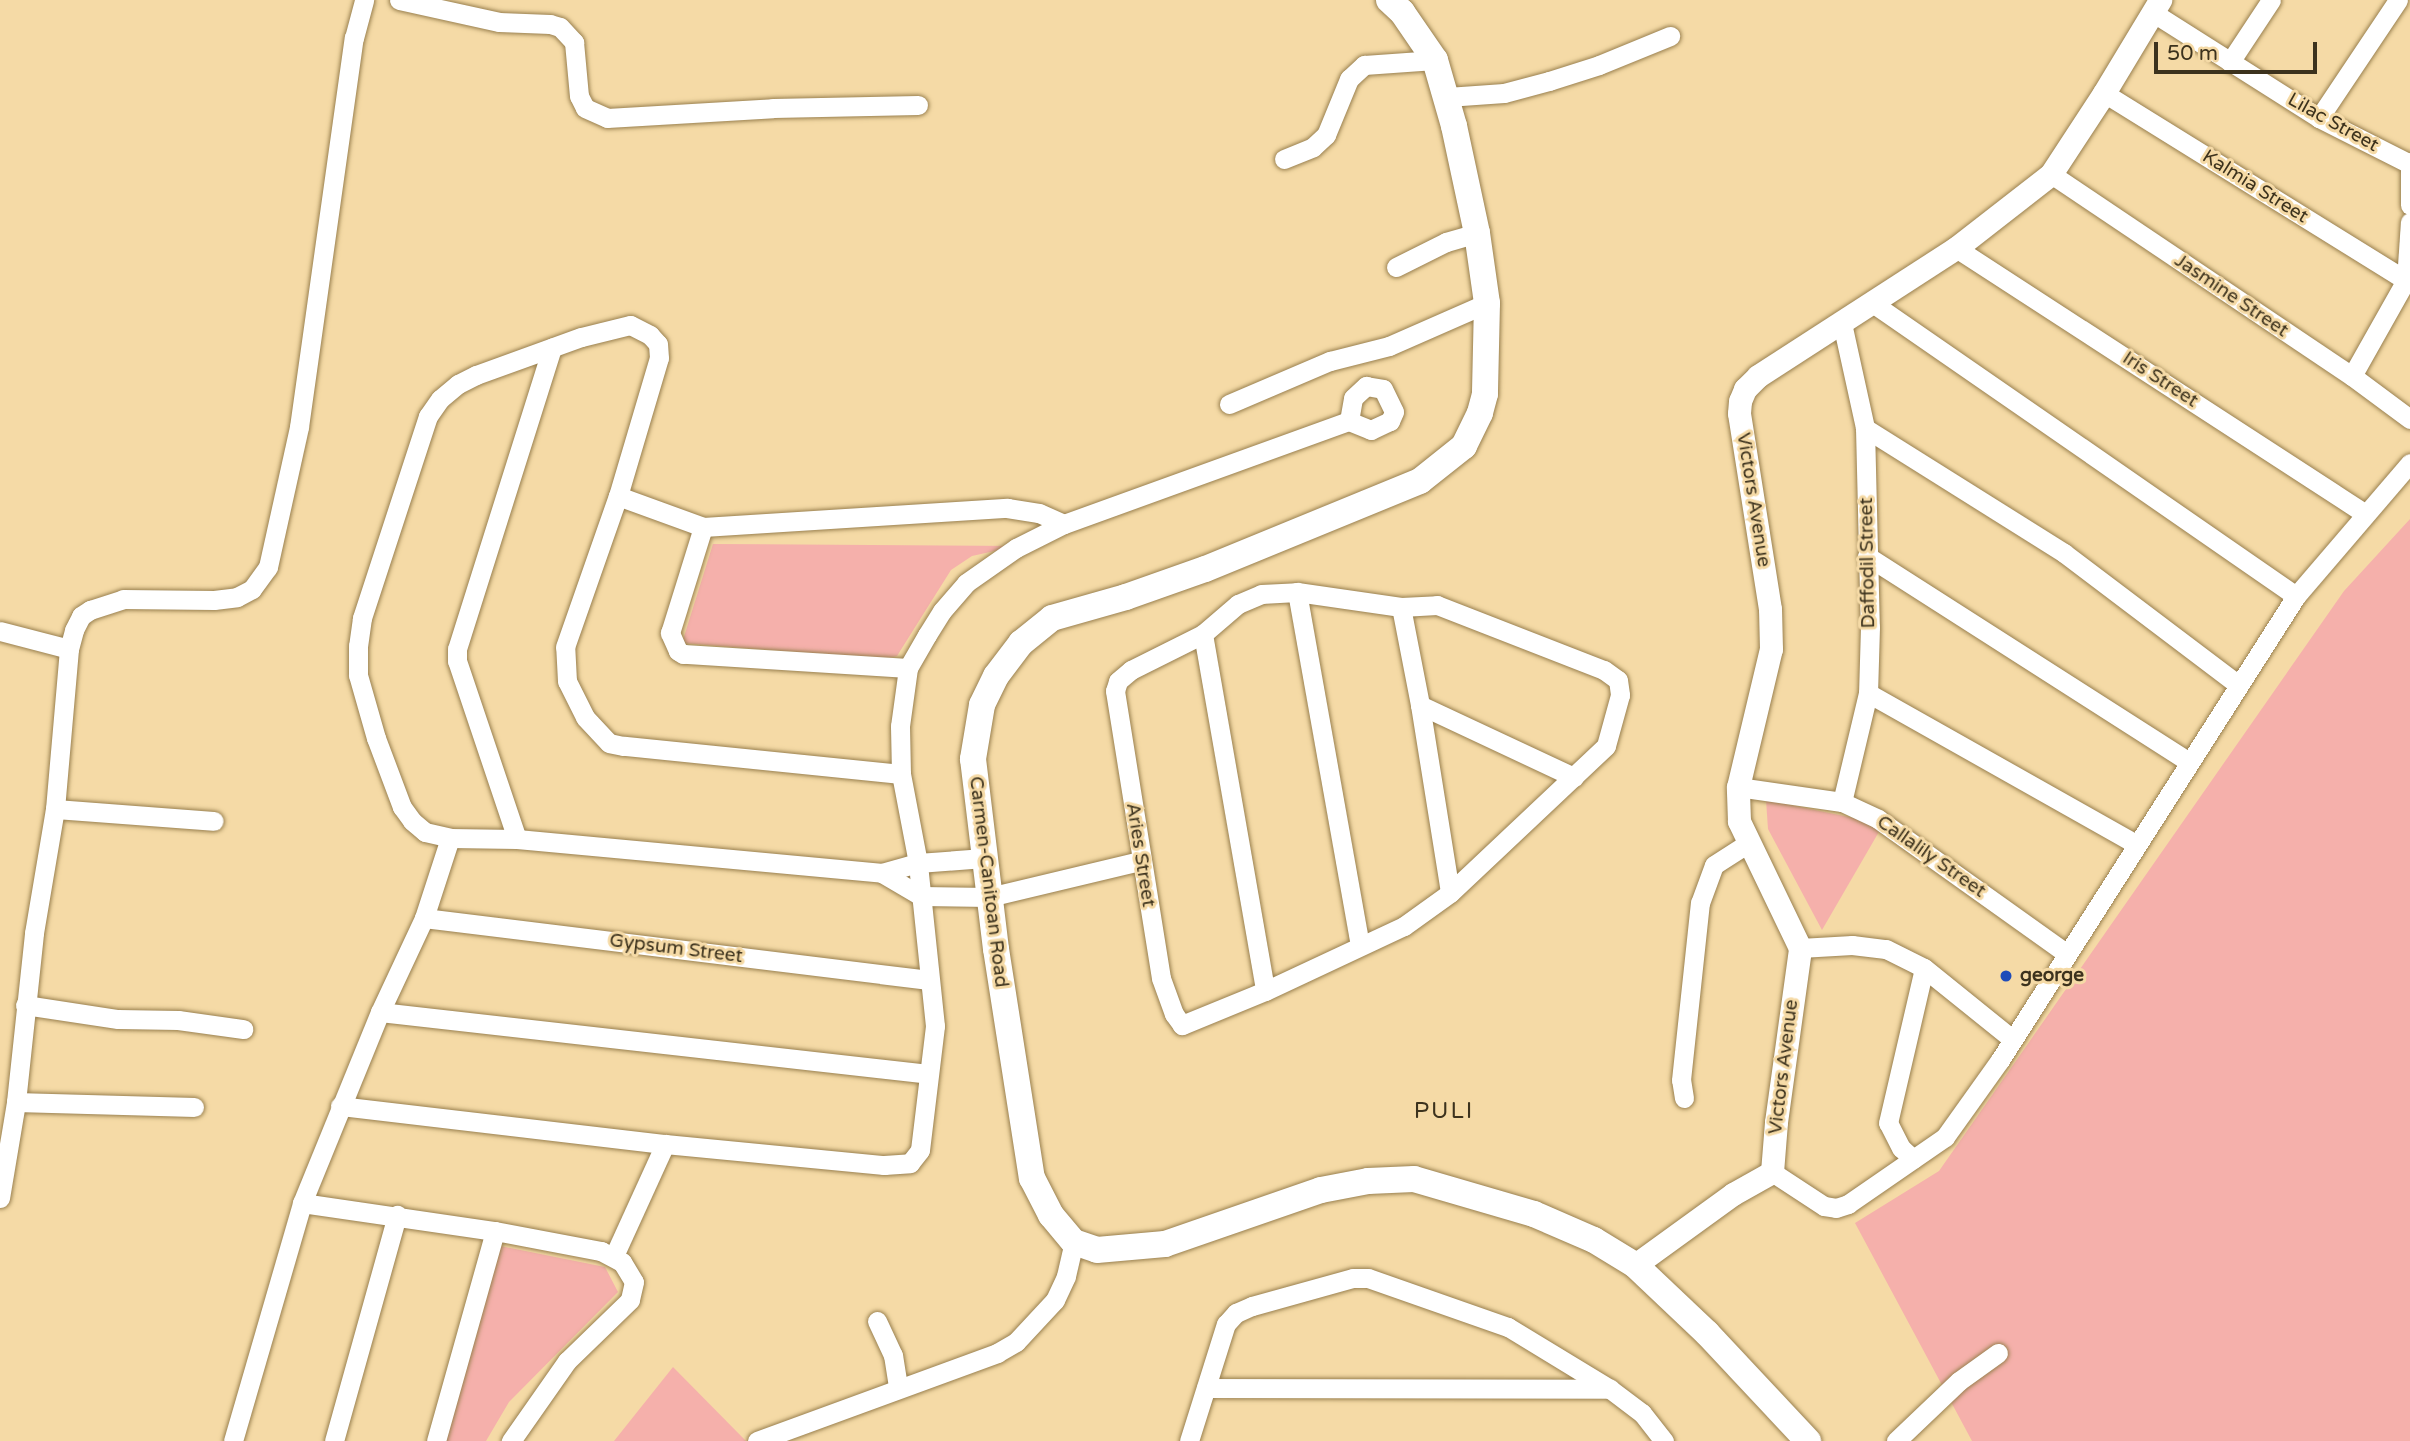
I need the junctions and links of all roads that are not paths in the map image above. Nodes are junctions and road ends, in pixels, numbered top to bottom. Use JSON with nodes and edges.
{"nodes":[{"id":1,"x":364,"y":0,"type":"edge"},
{"id":2,"x":399,"y":0,"type":"edge"},
{"id":3,"x":2271,"y":0,"type":"edge"},
{"id":4,"x":2398,"y":0,"type":"edge"},
{"id":5,"x":1399,"y":4,"type":"edge"},
{"id":6,"x":2156,"y":6,"type":"edge"},
{"id":7,"x":1670,"y":36,"type":"dead end"},
{"id":8,"x":1435,"y":60,"type":"junction"},
{"id":9,"x":2230,"y":62,"type":"junction"},
{"id":10,"x":2105,"y":93,"type":"junction"},
{"id":11,"x":1447,"y":97,"type":"junction"},
{"id":12,"x":918,"y":105,"type":"dead end"},
{"id":13,"x":2319,"y":118,"type":"junction"},
{"id":14,"x":1284,"y":159,"type":"dead end"},
{"id":15,"x":2410,"y":163,"type":"edge"},
{"id":16,"x":2051,"y":174,"type":"junction"},
{"id":17,"x":2410,"y":205,"type":"edge"},
{"id":18,"x":2410,"y":222,"type":"edge"},
{"id":19,"x":1477,"y":233,"type":"junction"},
{"id":20,"x":1955,"y":247,"type":"junction"},
{"id":21,"x":1396,"y":267,"type":"dead end"},
{"id":22,"x":2406,"y":280,"type":"junction"},
{"id":23,"x":1871,"y":302,"type":"junction"},
{"id":24,"x":1487,"y":303,"type":"junction"},
{"id":25,"x":1842,"y":323,"type":"junction"},
{"id":26,"x":552,"y":348,"type":"junction"},
{"id":27,"x":2352,"y":376,"type":"junction"},
{"id":28,"x":1229,"y":404,"type":"dead end"},
{"id":29,"x":2410,"y":419,"type":"edge"},
{"id":30,"x":1349,"y":421,"type":"dead end"},
{"id":31,"x":1865,"y":428,"type":"junction"},
{"id":32,"x":2410,"y":463,"type":"edge"},
{"id":33,"x":618,"y":496,"type":"junction"},
{"id":34,"x":2364,"y":513,"type":"junction"},
{"id":35,"x":1064,"y":524,"type":"junction"},
{"id":36,"x":703,"y":527,"type":"junction"},
{"id":37,"x":1867,"y":556,"type":"junction"},
{"id":38,"x":1297,"y":592,"type":"junction"},
{"id":39,"x":2296,"y":596,"type":"junction"},
{"id":40,"x":1401,"y":607,"type":"junction"},
{"id":41,"x":0,"y":631,"type":"edge"},
{"id":42,"x":1203,"y":634,"type":"junction"},
{"id":43,"x":69,"y":649,"type":"junction"},
{"id":44,"x":908,"y":668,"type":"junction"},
{"id":45,"x":2237,"y":684,"type":"junction"},
{"id":46,"x":1868,"y":693,"type":"junction"},
{"id":47,"x":1420,"y":705,"type":"junction"},
{"id":48,"x":2188,"y":761,"type":"junction"},
{"id":49,"x":901,"y":774,"type":"junction"},
{"id":50,"x":1574,"y":777,"type":"junction"},
{"id":51,"x":1738,"y":787,"type":"junction"},
{"id":52,"x":1842,"y":803,"type":"junction"},
{"id":53,"x":55,"y":809,"type":"junction"},
{"id":54,"x":214,"y":821,"type":"dead end"},
{"id":55,"x":450,"y":838,"type":"junction"},
{"id":56,"x":517,"y":839,"type":"junction"},
{"id":57,"x":1750,"y":842,"type":"junction"},
{"id":58,"x":2136,"y":844,"type":"junction"},
{"id":59,"x":984,"y":859,"type":"junction"},
{"id":60,"x":1140,"y":861,"type":"junction"},
{"id":61,"x":918,"y":863,"type":"junction"},
{"id":62,"x":882,"y":873,"type":"junction"},
{"id":63,"x":1450,"y":893,"type":"junction"},
{"id":64,"x":921,"y":896,"type":"junction"},
{"id":65,"x":989,"y":897,"type":"junction"},
{"id":66,"x":424,"y":918,"type":"junction"},
{"id":67,"x":1360,"y":944,"type":"junction"},
{"id":68,"x":1800,"y":948,"type":"junction"},
{"id":69,"x":2067,"y":954,"type":"junction"},
{"id":70,"x":1924,"y":968,"type":"junction"},
{"id":71,"x":929,"y":980,"type":"junction"},
{"id":72,"x":1265,"y":991,"type":"junction"},
{"id":73,"x":25,"y":1005,"type":"junction"},
{"id":74,"x":380,"y":1012,"type":"junction"},
{"id":75,"x":243,"y":1029,"type":"dead end"},
{"id":76,"x":2012,"y":1039,"type":"junction"},
{"id":77,"x":929,"y":1074,"type":"junction"},
{"id":78,"x":1684,"y":1098,"type":"dead end"},
{"id":79,"x":16,"y":1102,"type":"junction"},
{"id":80,"x":340,"y":1106,"type":"junction"},
{"id":81,"x":194,"y":1107,"type":"dead end"},
{"id":82,"x":665,"y":1144,"type":"junction"},
{"id":83,"x":1913,"y":1159,"type":"junction"},
{"id":84,"x":1772,"y":1172,"type":"junction"},
{"id":85,"x":0,"y":1198,"type":"edge"},
{"id":86,"x":302,"y":1203,"type":"junction"},
{"id":87,"x":397,"y":1215,"type":"junction"},
{"id":88,"x":495,"y":1231,"type":"junction"},
{"id":89,"x":1074,"y":1242,"type":"junction"},
{"id":90,"x":614,"y":1256,"type":"junction"},
{"id":91,"x":1635,"y":1265,"type":"junction"},
{"id":92,"x":877,"y":1321,"type":"dead end"},
{"id":93,"x":1998,"y":1353,"type":"dead end"},
{"id":94,"x":898,"y":1388,"type":"junction"},
{"id":95,"x":1206,"y":1388,"type":"junction"},
{"id":96,"x":1610,"y":1389,"type":"junction"},
{"id":97,"x":233,"y":1441,"type":"edge"},
{"id":98,"x":334,"y":1441,"type":"edge"},
{"id":99,"x":436,"y":1441,"type":"edge"},
{"id":100,"x":511,"y":1441,"type":"edge"},
{"id":101,"x":757,"y":1441,"type":"edge"},
{"id":102,"x":1189,"y":1441,"type":"edge"},
{"id":103,"x":1664,"y":1441,"type":"edge"},
{"id":104,"x":1808,"y":1441,"type":"edge"},
{"id":105,"x":1896,"y":1441,"type":"edge"}],
"edges":[{"from":1,"to":43,"type":"street"},
{"from":2,"to":12,"type":"street"},
{"from":3,"to":9,"type":"street"},
{"from":4,"to":13,"type":"street"},
{"from":5,"to":8,"type":"main road","name":"Carmen-Canitoan Road"},
{"from":6,"to":9,"type":"street","name":"Lilac Street"},
{"from":6,"to":10,"type":"street","name":"Victors Avenue"},
{"from":7,"to":11,"type":"street"},
{"from":8,"to":11,"type":"main road","name":"Carmen-Canitoan Road"},
{"from":8,"to":14,"type":"street"},
{"from":9,"to":13,"type":"street","name":"Lilac Street"},
{"from":10,"to":16,"type":"street","name":"Victors Avenue"},
{"from":10,"to":22,"type":"street","name":"Kalmia Street"},
{"from":11,"to":19,"type":"main road","name":"Carmen-Canitoan Road"},
{"from":13,"to":15,"type":"street","name":"Lilac Street"},
{"from":15,"to":17,"type":"street"},
{"from":16,"to":20,"type":"street","name":"Victors Avenue"},
{"from":16,"to":27,"type":"street","name":"Jasmine Street"},
{"from":18,"to":22,"type":"street"},
{"from":19,"to":21,"type":"street"},
{"from":19,"to":24,"type":"main road","name":"Carmen-Canitoan Road"},
{"from":20,"to":23,"type":"street","name":"Victors Avenue"},
{"from":20,"to":34,"type":"street","name":"Iris Street"},
{"from":22,"to":27,"type":"street"},
{"from":23,"to":25,"type":"street","name":"Victors Avenue"},
{"from":23,"to":39,"type":"street"},
{"from":24,"to":28,"type":"street"},
{"from":24,"to":59,"type":"main road","name":"Carmen-Canitoan Road"},
{"from":25,"to":31,"type":"street","name":"Daffodil Street"},
{"from":25,"to":51,"type":"street","name":"Victors Avenue"},
{"from":26,"to":33,"type":"street"},
{"from":26,"to":55,"type":"street"},
{"from":26,"to":56,"type":"street"},
{"from":27,"to":29,"type":"street","name":"Jasmine Street"},
{"from":30,"to":35,"type":"street"},
{"from":31,"to":37,"type":"street","name":"Daffodil Street"},
{"from":31,"to":45,"type":"street"},
{"from":32,"to":34,"type":"street"},
{"from":33,"to":36,"type":"street"},
{"from":33,"to":49,"type":"street"},
{"from":34,"to":39,"type":"street"},
{"from":35,"to":36,"type":"street"},
{"from":35,"to":44,"type":"street"},
{"from":36,"to":44,"type":"street"},
{"from":37,"to":46,"type":"street","name":"Daffodil Street"},
{"from":37,"to":48,"type":"street"},
{"from":38,"to":40,"type":"street"},
{"from":38,"to":42,"type":"street"},
{"from":38,"to":67,"type":"street"},
{"from":39,"to":45,"type":"street"},
{"from":40,"to":47,"type":"street"},
{"from":40,"to":50,"type":"street"},
{"from":41,"to":43,"type":"street"},
{"from":42,"to":60,"type":"street","name":"Aries Street"},
{"from":42,"to":72,"type":"street"},
{"from":43,"to":53,"type":"street"},
{"from":44,"to":49,"type":"street"},
{"from":45,"to":48,"type":"street"},
{"from":46,"to":52,"type":"street","name":"Daffodil Street"},
{"from":46,"to":58,"type":"street"},
{"from":47,"to":50,"type":"street"},
{"from":47,"to":63,"type":"street"},
{"from":48,"to":58,"type":"street"},
{"from":49,"to":61,"type":"street"},
{"from":50,"to":63,"type":"street"},
{"from":51,"to":52,"type":"street","name":"Callalily Street"},
{"from":51,"to":57,"type":"street","name":"Victors Avenue"},
{"from":52,"to":69,"type":"street","name":"Callalily Street"},
{"from":53,"to":54,"type":"street"},
{"from":53,"to":73,"type":"street"},
{"from":55,"to":56,"type":"street"},
{"from":55,"to":66,"type":"street"},
{"from":56,"to":62,"type":"street"},
{"from":57,"to":68,"type":"street","name":"Victors Avenue"},
{"from":57,"to":78,"type":"street"},
{"from":58,"to":69,"type":"street"},
{"from":59,"to":61,"type":"street"},
{"from":59,"to":65,"type":"main road","name":"Carmen-Canitoan Road"},
{"from":60,"to":65,"type":"street"},
{"from":60,"to":72,"type":"street","name":"Aries Street"},
{"from":61,"to":62,"type":"street"},
{"from":61,"to":64,"type":"street"},
{"from":62,"to":64,"type":"street"},
{"from":63,"to":67,"type":"street"},
{"from":64,"to":65,"type":"street"},
{"from":64,"to":71,"type":"street"},
{"from":65,"to":89,"type":"main road","name":"Carmen-Canitoan Road"},
{"from":66,"to":71,"type":"street","name":"Gypsum Street"},
{"from":66,"to":74,"type":"street"},
{"from":67,"to":72,"type":"street"},
{"from":68,"to":70,"type":"street"},
{"from":68,"to":84,"type":"street","name":"Victors Avenue"},
{"from":69,"to":76,"type":"street"},
{"from":70,"to":76,"type":"street"},
{"from":70,"to":83,"type":"street"},
{"from":71,"to":77,"type":"street"},
{"from":73,"to":75,"type":"street"},
{"from":73,"to":79,"type":"street"},
{"from":74,"to":77,"type":"street"},
{"from":74,"to":80,"type":"street"},
{"from":76,"to":83,"type":"street"},
{"from":77,"to":82,"type":"street"},
{"from":79,"to":81,"type":"street"},
{"from":79,"to":85,"type":"street"},
{"from":80,"to":82,"type":"street"},
{"from":80,"to":86,"type":"street"},
{"from":82,"to":90,"type":"street"},
{"from":83,"to":84,"type":"street"},
{"from":84,"to":91,"type":"street"},
{"from":86,"to":87,"type":"street"},
{"from":86,"to":97,"type":"street"},
{"from":87,"to":88,"type":"street"},
{"from":87,"to":98,"type":"street"},
{"from":88,"to":90,"type":"street"},
{"from":88,"to":99,"type":"street"},
{"from":89,"to":91,"type":"main road"},
{"from":89,"to":94,"type":"street"},
{"from":90,"to":100,"type":"street"},
{"from":91,"to":104,"type":"main road"},
{"from":92,"to":94,"type":"street"},
{"from":93,"to":105,"type":"street"},
{"from":94,"to":101,"type":"street"},
{"from":95,"to":96,"type":"street"},
{"from":95,"to":96,"type":"street"},
{"from":95,"to":102,"type":"street"},
{"from":96,"to":103,"type":"street"}]}
